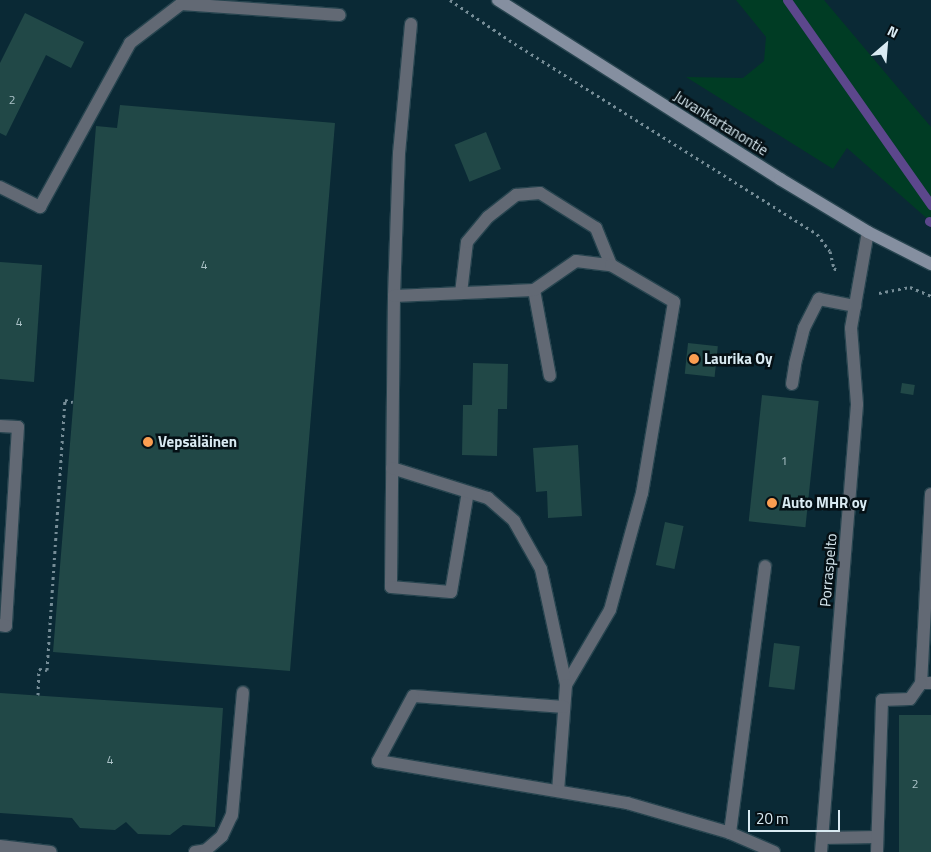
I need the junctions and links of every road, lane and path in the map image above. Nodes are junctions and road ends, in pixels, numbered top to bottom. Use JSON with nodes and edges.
{"nodes":[{"id":1,"x":450,"y":0,"type":"edge"},
{"id":2,"x":498,"y":0,"type":"edge"},
{"id":3,"x":340,"y":15,"type":"dead end"},
{"id":4,"x":411,"y":24,"type":"dead end"},
{"id":5,"x":0,"y":187,"type":"edge"},
{"id":6,"x":868,"y":232,"type":"junction"},
{"id":7,"x":931,"y":264,"type":"edge"},
{"id":8,"x":611,"y":265,"type":"junction"},
{"id":9,"x":858,"y":283,"type":"junction"},
{"id":10,"x":534,"y":290,"type":"junction"},
{"id":11,"x":461,"y":293,"type":"junction"},
{"id":12,"x":394,"y":296,"type":"junction"},
{"id":13,"x":931,"y":296,"type":"edge"},
{"id":14,"x":855,"y":306,"type":"junction"},
{"id":15,"x":550,"y":376,"type":"dead end"},
{"id":16,"x":792,"y":384,"type":"dead end"},
{"id":17,"x":74,"y":402,"type":"dead end"},
{"id":18,"x":0,"y":426,"type":"edge"},
{"id":19,"x":392,"y":468,"type":"junction"},
{"id":20,"x":468,"y":492,"type":"junction"},
{"id":21,"x":931,"y":494,"type":"edge"},
{"id":22,"x":930,"y":542,"type":"edge"},
{"id":23,"x":766,"y":566,"type":"dead end"},
{"id":24,"x":928,"y":603,"type":"edge"},
{"id":25,"x":0,"y":625,"type":"edge"},
{"id":26,"x":926,"y":683,"type":"edge"},
{"id":27,"x":566,"y":685,"type":"junction"},
{"id":28,"x":243,"y":692,"type":"dead end"},
{"id":29,"x":38,"y":696,"type":"dead end"},
{"id":30,"x":564,"y":707,"type":"junction"},
{"id":31,"x":558,"y":791,"type":"junction"},
{"id":32,"x":730,"y":832,"type":"junction"},
{"id":33,"x":877,"y":837,"type":"junction"},
{"id":34,"x":822,"y":838,"type":"junction"},
{"id":35,"x":0,"y":846,"type":"edge"},
{"id":36,"x":51,"y":852,"type":"edge"},
{"id":37,"x":196,"y":852,"type":"edge"},
{"id":38,"x":774,"y":852,"type":"edge"},
{"id":39,"x":821,"y":852,"type":"edge"},
{"id":40,"x":877,"y":852,"type":"edge"}],
"edges":[{"from":1,"to":9,"type":"path"},
{"from":2,"to":6,"type":"main road","name":"Juvankartanontie"},
{"from":3,"to":5,"type":"street"},
{"from":4,"to":12,"type":"street"},
{"from":6,"to":7,"type":"main road","name":"Juvankartanontie"},
{"from":6,"to":9,"type":"street","name":"Porraspelto"},
{"from":8,"to":10,"type":"street"},
{"from":8,"to":11,"type":"street"},
{"from":8,"to":27,"type":"street"},
{"from":9,"to":13,"type":"path"},
{"from":9,"to":14,"type":"street","name":"Porraspelto"},
{"from":10,"to":11,"type":"street"},
{"from":10,"to":15,"type":"street"},
{"from":11,"to":12,"type":"street"},
{"from":12,"to":19,"type":"street"},
{"from":14,"to":16,"type":"street"},
{"from":14,"to":34,"type":"street","name":"Porraspelto"},
{"from":17,"to":29,"type":"path"},
{"from":18,"to":25,"type":"street"},
{"from":19,"to":20,"type":"street"},
{"from":19,"to":20,"type":"street"},
{"from":20,"to":27,"type":"street"},
{"from":21,"to":22,"type":"street"},
{"from":22,"to":24,"type":"street"},
{"from":23,"to":32,"type":"street"},
{"from":24,"to":26,"type":"street"},
{"from":26,"to":33,"type":"street"},
{"from":27,"to":30,"type":"street"},
{"from":28,"to":37,"type":"street"},
{"from":30,"to":31,"type":"street"},
{"from":30,"to":31,"type":"street"},
{"from":31,"to":32,"type":"street"},
{"from":32,"to":38,"type":"street"},
{"from":33,"to":34,"type":"street"},
{"from":33,"to":40,"type":"street"},
{"from":34,"to":39,"type":"street","name":"Porraspelto"},
{"from":35,"to":36,"type":"street"}]}
